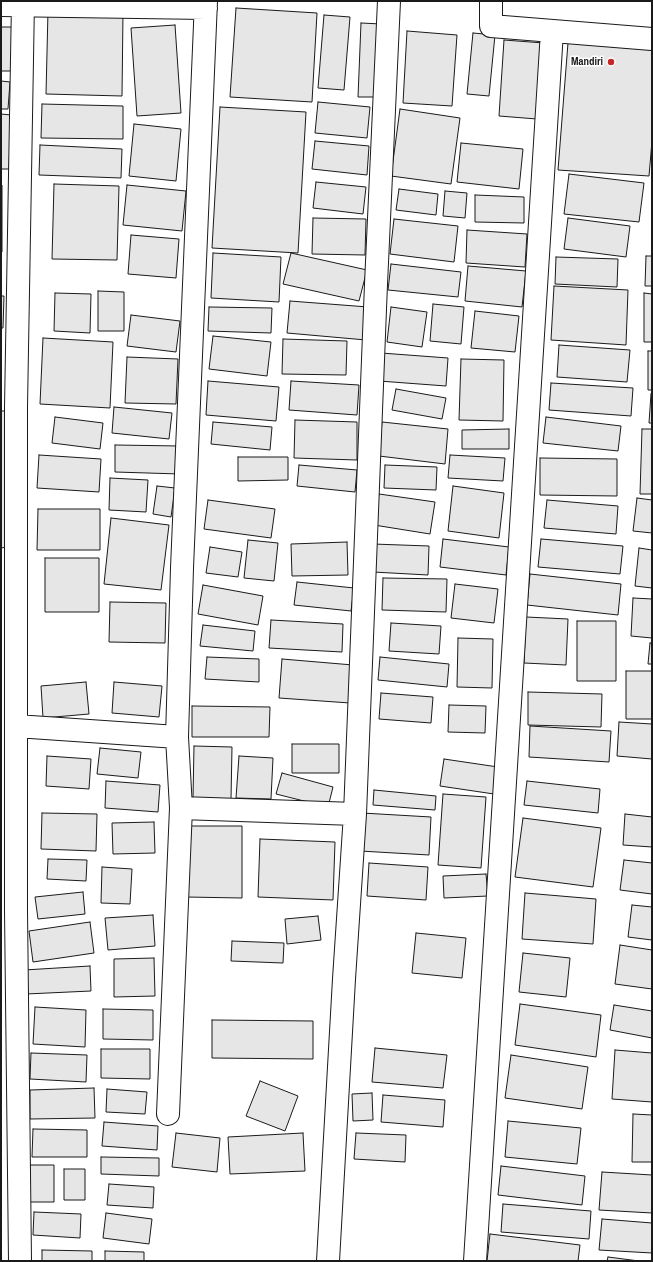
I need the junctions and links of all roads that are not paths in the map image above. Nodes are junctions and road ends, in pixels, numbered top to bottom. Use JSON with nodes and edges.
{"nodes":[{"id":1,"x":389,"y":2,"type":"edge"},
{"id":2,"x":23,"y":3,"type":"edge"},
{"id":3,"x":1,"y":5,"type":"edge"},
{"id":4,"x":206,"y":5,"type":"edge"},
{"id":5,"x":491,"y":13,"type":"edge"},
{"id":6,"x":552,"y":31,"type":"junction"},
{"id":7,"x":652,"y":39,"type":"edge"},
{"id":8,"x":8,"y":406,"type":"edge"},
{"id":9,"x":16,"y":726,"type":"junction"},
{"id":10,"x":177,"y":737,"type":"junction"},
{"id":11,"x":181,"y":808,"type":"junction"},
{"id":12,"x":355,"y":814,"type":"junction"},
{"id":13,"x":168,"y":1114,"type":"dead end"},
{"id":14,"x":20,"y":1261,"type":"edge"},
{"id":15,"x":328,"y":1261,"type":"edge"},
{"id":16,"x":475,"y":1261,"type":"edge"}],
"edges":[{"from":1,"to":12,"type":"street"},
{"from":2,"to":3,"type":"street"},
{"from":2,"to":4,"type":"street"},
{"from":2,"to":8,"type":"street"},
{"from":4,"to":10,"type":"street"},
{"from":5,"to":6,"type":"street"},
{"from":6,"to":7,"type":"street"},
{"from":6,"to":16,"type":"street"},
{"from":8,"to":9,"type":"street"},
{"from":9,"to":10,"type":"street"},
{"from":9,"to":14,"type":"street"},
{"from":10,"to":11,"type":"street"},
{"from":11,"to":12,"type":"street"},
{"from":11,"to":13,"type":"street"},
{"from":12,"to":15,"type":"street"}]}
